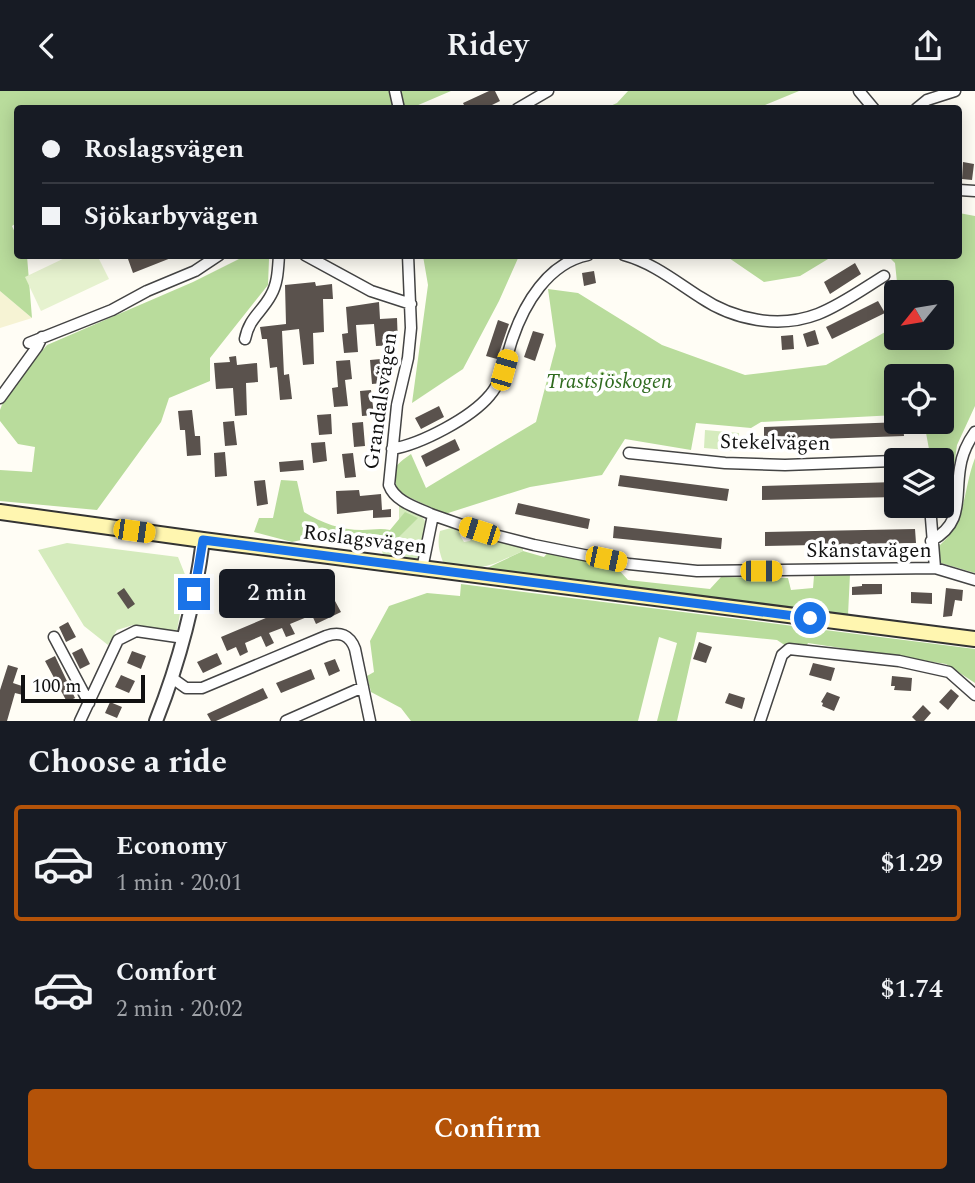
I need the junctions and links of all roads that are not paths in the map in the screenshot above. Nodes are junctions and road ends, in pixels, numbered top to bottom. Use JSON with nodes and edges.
{"nodes":[{"id":1,"x":548,"y":91,"type":"edge"},
{"id":2,"x":859,"y":91,"type":"edge"},
{"id":3,"x":955,"y":91,"type":"edge"},
{"id":4,"x":524,"y":105,"type":"edge"},
{"id":5,"x":871,"y":105,"type":"edge"},
{"id":6,"x":921,"y":105,"type":"edge"},
{"id":7,"x":213,"y":259,"type":"edge"},
{"id":8,"x":279,"y":259,"type":"edge"},
{"id":9,"x":312,"y":259,"type":"edge"},
{"id":10,"x":408,"y":259,"type":"edge"},
{"id":11,"x":578,"y":259,"type":"edge"},
{"id":12,"x":635,"y":259,"type":"edge"},
{"id":13,"x":884,"y":276,"type":"dead end"},
{"id":14,"x":411,"y":304,"type":"junction"},
{"id":15,"x":41,"y":337,"type":"junction"},
{"id":16,"x":245,"y":339,"type":"dead end"},
{"id":17,"x":29,"y":343,"type":"dead end"},
{"id":18,"x":0,"y":398,"type":"edge"},
{"id":19,"x":975,"y":432,"type":"edge"},
{"id":20,"x":392,"y":449,"type":"junction"},
{"id":21,"x":629,"y":453,"type":"dead end"},
{"id":22,"x":884,"y":461,"type":"edge"},
{"id":23,"x":0,"y":512,"type":"edge"},
{"id":24,"x":433,"y":515,"type":"junction"},
{"id":25,"x":931,"y":518,"type":"edge"},
{"id":26,"x":203,"y":540,"type":"junction"},
{"id":27,"x":932,"y":541,"type":"junction"},
{"id":28,"x":934,"y":568,"type":"junction"},
{"id":29,"x":422,"y":569,"type":"junction"},
{"id":30,"x":975,"y":580,"type":"edge"},
{"id":31,"x":54,"y":637,"type":"dead end"},
{"id":32,"x":184,"y":638,"type":"junction"},
{"id":33,"x":975,"y":639,"type":"edge"},
{"id":34,"x":172,"y":678,"type":"junction"},
{"id":35,"x":363,"y":687,"type":"junction"},
{"id":36,"x":975,"y":695,"type":"edge"},
{"id":37,"x":89,"y":703,"type":"junction"},
{"id":38,"x":80,"y":721,"type":"edge"},
{"id":39,"x":156,"y":721,"type":"edge"},
{"id":40,"x":286,"y":721,"type":"edge"},
{"id":41,"x":370,"y":721,"type":"edge"},
{"id":42,"x":760,"y":721,"type":"edge"}],
"edges":[{"from":1,"to":4,"type":"street"},
{"from":2,"to":5,"type":"street"},
{"from":3,"to":6,"type":"street"},
{"from":7,"to":15,"type":"street"},
{"from":8,"to":16,"type":"street"},
{"from":9,"to":14,"type":"street"},
{"from":10,"to":14,"type":"street","name":"Grandalsvägen"},
{"from":11,"to":20,"type":"street"},
{"from":12,"to":13,"type":"street"},
{"from":14,"to":20,"type":"street","name":"Grandalsvägen"},
{"from":15,"to":17,"type":"street"},
{"from":15,"to":18,"type":"street"},
{"from":19,"to":27,"type":"street"},
{"from":20,"to":24,"type":"street","name":"Grandalsvägen"},
{"from":21,"to":22,"type":"street","name":"Stekelvägen"},
{"from":23,"to":26,"type":"main road","name":"Roslagsvägen"},
{"from":24,"to":28,"type":"street","name":"Skånstavägen"},
{"from":24,"to":29,"type":"street"},
{"from":25,"to":27,"type":"street"},
{"from":26,"to":29,"type":"main road","name":"Roslagsvägen"},
{"from":26,"to":32,"type":"street"},
{"from":27,"to":28,"type":"street"},
{"from":28,"to":30,"type":"street","name":"Skånstavägen"},
{"from":29,"to":33,"type":"main road","name":"Roslagsvägen"},
{"from":31,"to":37,"type":"street"},
{"from":32,"to":34,"type":"street"},
{"from":32,"to":37,"type":"street"},
{"from":34,"to":35,"type":"street"},
{"from":34,"to":39,"type":"street"},
{"from":35,"to":40,"type":"street"},
{"from":35,"to":41,"type":"street"},
{"from":36,"to":42,"type":"street"},
{"from":37,"to":38,"type":"street"}]}
